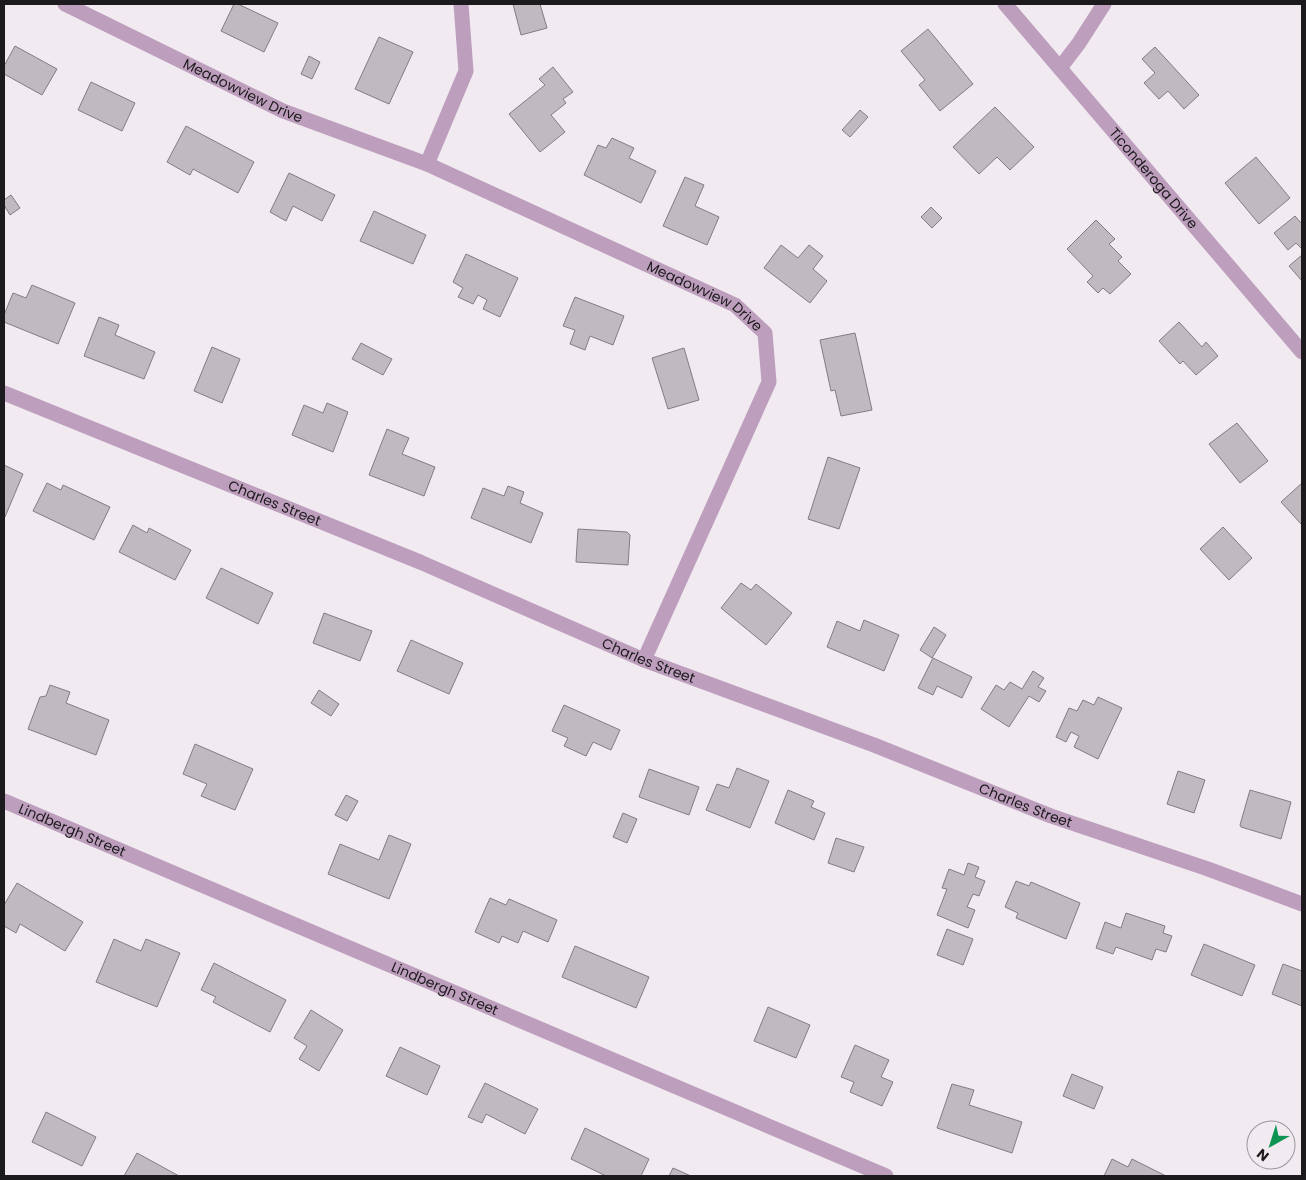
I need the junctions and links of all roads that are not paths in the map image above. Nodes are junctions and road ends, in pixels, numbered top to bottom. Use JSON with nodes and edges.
{"nodes":[{"id":1,"x":65,"y":4,"type":"edge"},
{"id":2,"x":461,"y":4,"type":"edge"},
{"id":3,"x":1005,"y":4,"type":"edge"},
{"id":4,"x":1104,"y":4,"type":"edge"},
{"id":5,"x":1060,"y":68,"type":"junction"},
{"id":6,"x":427,"y":164,"type":"junction"},
{"id":7,"x":1302,"y":352,"type":"edge"},
{"id":8,"x":4,"y":393,"type":"edge"},
{"id":9,"x":644,"y":660,"type":"junction"},
{"id":10,"x":4,"y":801,"type":"edge"},
{"id":11,"x":1302,"y":904,"type":"edge"},
{"id":12,"x":886,"y":1176,"type":"edge"}],
"edges":[{"from":1,"to":6,"type":"street","name":"Meadowview Drive"},
{"from":2,"to":6,"type":"street"},
{"from":3,"to":5,"type":"street","name":"Ticonderoga Drive"},
{"from":4,"to":5,"type":"street"},
{"from":5,"to":7,"type":"street","name":"Ticonderoga Drive"},
{"from":6,"to":9,"type":"street","name":"Meadowview Drive"},
{"from":8,"to":9,"type":"street","name":"Charles Street"},
{"from":9,"to":11,"type":"street","name":"Charles Street"},
{"from":10,"to":12,"type":"street","name":"Lindbergh Street"}]}
